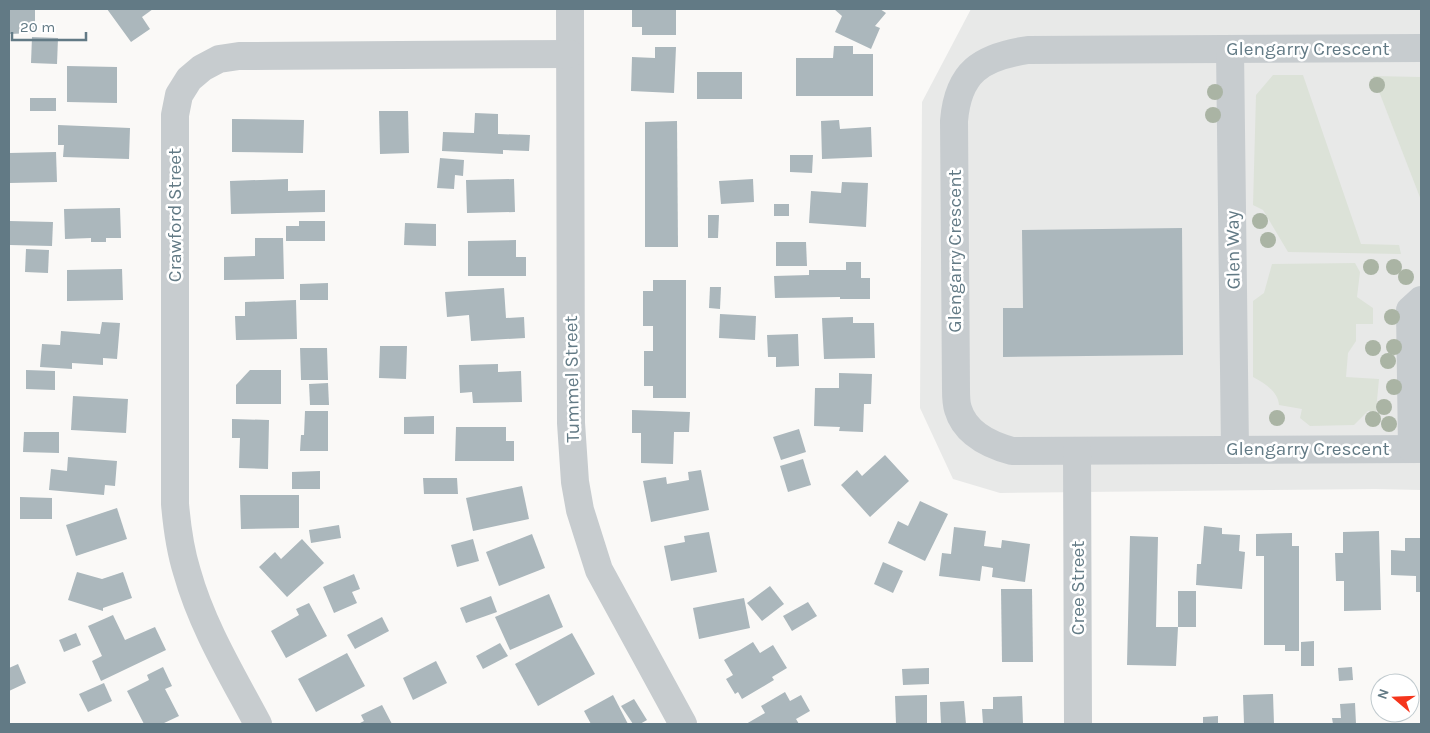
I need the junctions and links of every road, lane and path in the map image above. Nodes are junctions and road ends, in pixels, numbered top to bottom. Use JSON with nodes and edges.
{"nodes":[{"id":1,"x":570,"y":9,"type":"edge"},
{"id":2,"x":1421,"y":48,"type":"edge"},
{"id":3,"x":1230,"y":50,"type":"junction"},
{"id":4,"x":570,"y":54,"type":"junction"},
{"id":5,"x":1421,"y":300,"type":"edge"},
{"id":6,"x":1417,"y":449,"type":"edge"},
{"id":7,"x":1235,"y":450,"type":"junction"},
{"id":8,"x":1077,"y":452,"type":"junction"},
{"id":9,"x":258,"y":724,"type":"edge"},
{"id":10,"x":683,"y":724,"type":"edge"},
{"id":11,"x":1078,"y":724,"type":"edge"}],
"edges":[{"from":1,"to":4,"type":"street","name":"Tummel Street"},
{"from":2,"to":3,"type":"street","name":"Glengarry Crescent"},
{"from":3,"to":7,"type":"street","name":"Glen Way"},
{"from":3,"to":8,"type":"street","name":"Glengarry Crescent"},
{"from":4,"to":9,"type":"street","name":"Crawford Street"},
{"from":4,"to":10,"type":"street","name":"Tummel Street"},
{"from":5,"to":6,"type":"street"},
{"from":6,"to":7,"type":"street","name":"Glengarry Crescent"},
{"from":7,"to":8,"type":"street","name":"Glengarry Crescent"},
{"from":8,"to":11,"type":"street","name":"Cree Street"}]}
